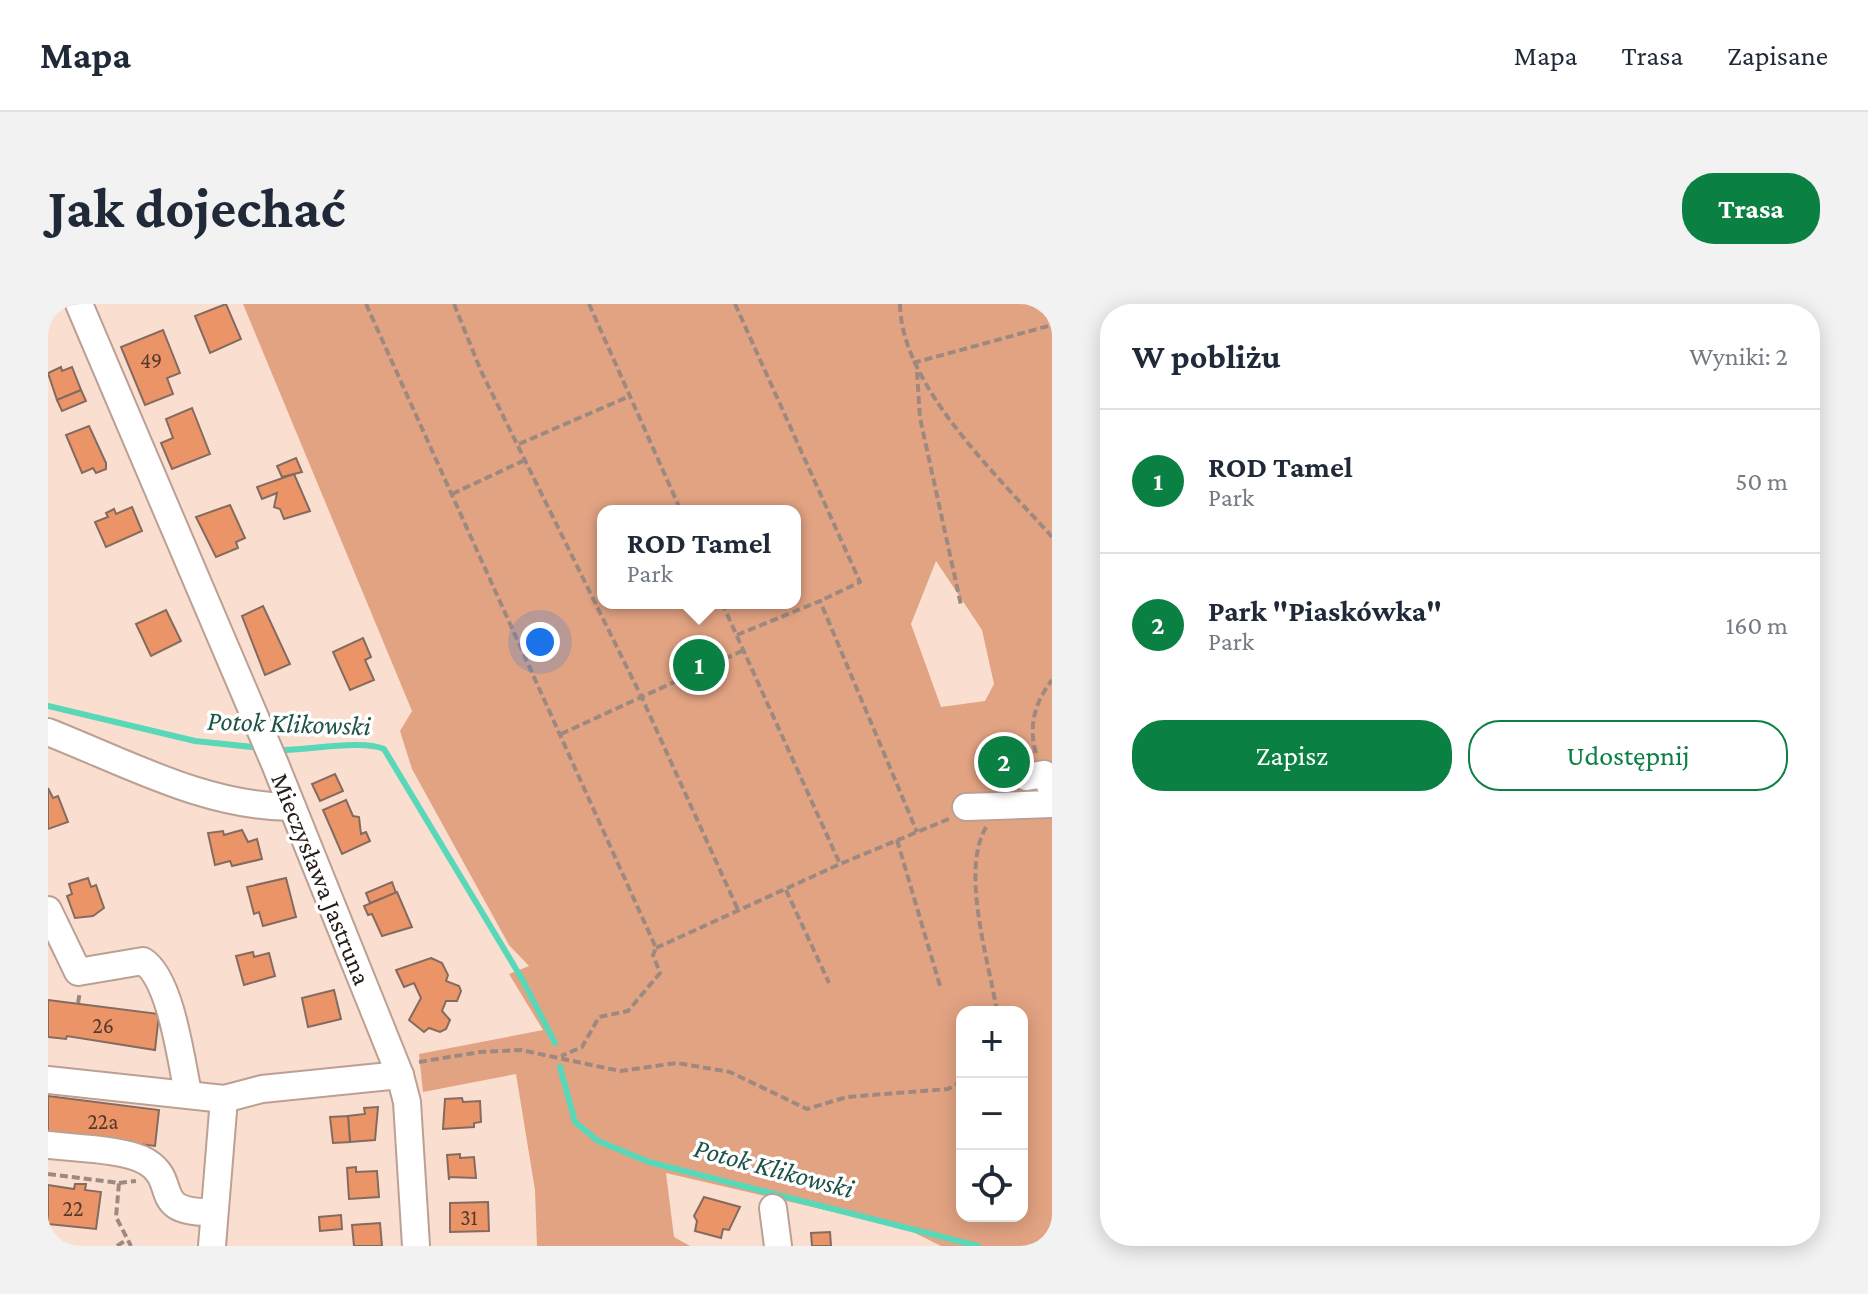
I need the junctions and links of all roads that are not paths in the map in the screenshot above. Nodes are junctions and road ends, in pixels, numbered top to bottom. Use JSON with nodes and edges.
{"nodes":[{"id":1,"x":79,"y":304,"type":"edge"},
{"id":2,"x":48,"y":732,"type":"edge"},
{"id":3,"x":1052,"y":804,"type":"edge"},
{"id":4,"x":292,"y":807,"type":"junction"},
{"id":5,"x":963,"y":811,"type":"road end"},
{"id":6,"x":48,"y":910,"type":"edge"},
{"id":7,"x":398,"y":1071,"type":"junction"},
{"id":8,"x":48,"y":1080,"type":"edge"},
{"id":9,"x":188,"y":1093,"type":"junction"},
{"id":10,"x":224,"y":1099,"type":"junction"},
{"id":11,"x":48,"y":1145,"type":"edge"},
{"id":12,"x":773,"y":1208,"type":"dead end"},
{"id":13,"x":214,"y":1212,"type":"junction"},
{"id":14,"x":212,"y":1246,"type":"edge"},
{"id":15,"x":416,"y":1246,"type":"edge"},
{"id":16,"x":778,"y":1246,"type":"edge"}],
"edges":[{"from":1,"to":4,"type":"street","name":"Mieczysława Jastruna"},
{"from":2,"to":4,"type":"street"},
{"from":3,"to":5,"type":"street"},
{"from":4,"to":7,"type":"street","name":"Mieczysława Jastruna"},
{"from":6,"to":9,"type":"street"},
{"from":7,"to":10,"type":"street"},
{"from":7,"to":15,"type":"street","name":"Mieczysława Jastruna"},
{"from":8,"to":9,"type":"street"},
{"from":9,"to":10,"type":"street"},
{"from":10,"to":13,"type":"street"},
{"from":11,"to":13,"type":"street"},
{"from":12,"to":16,"type":"street"},
{"from":13,"to":14,"type":"street"}]}
